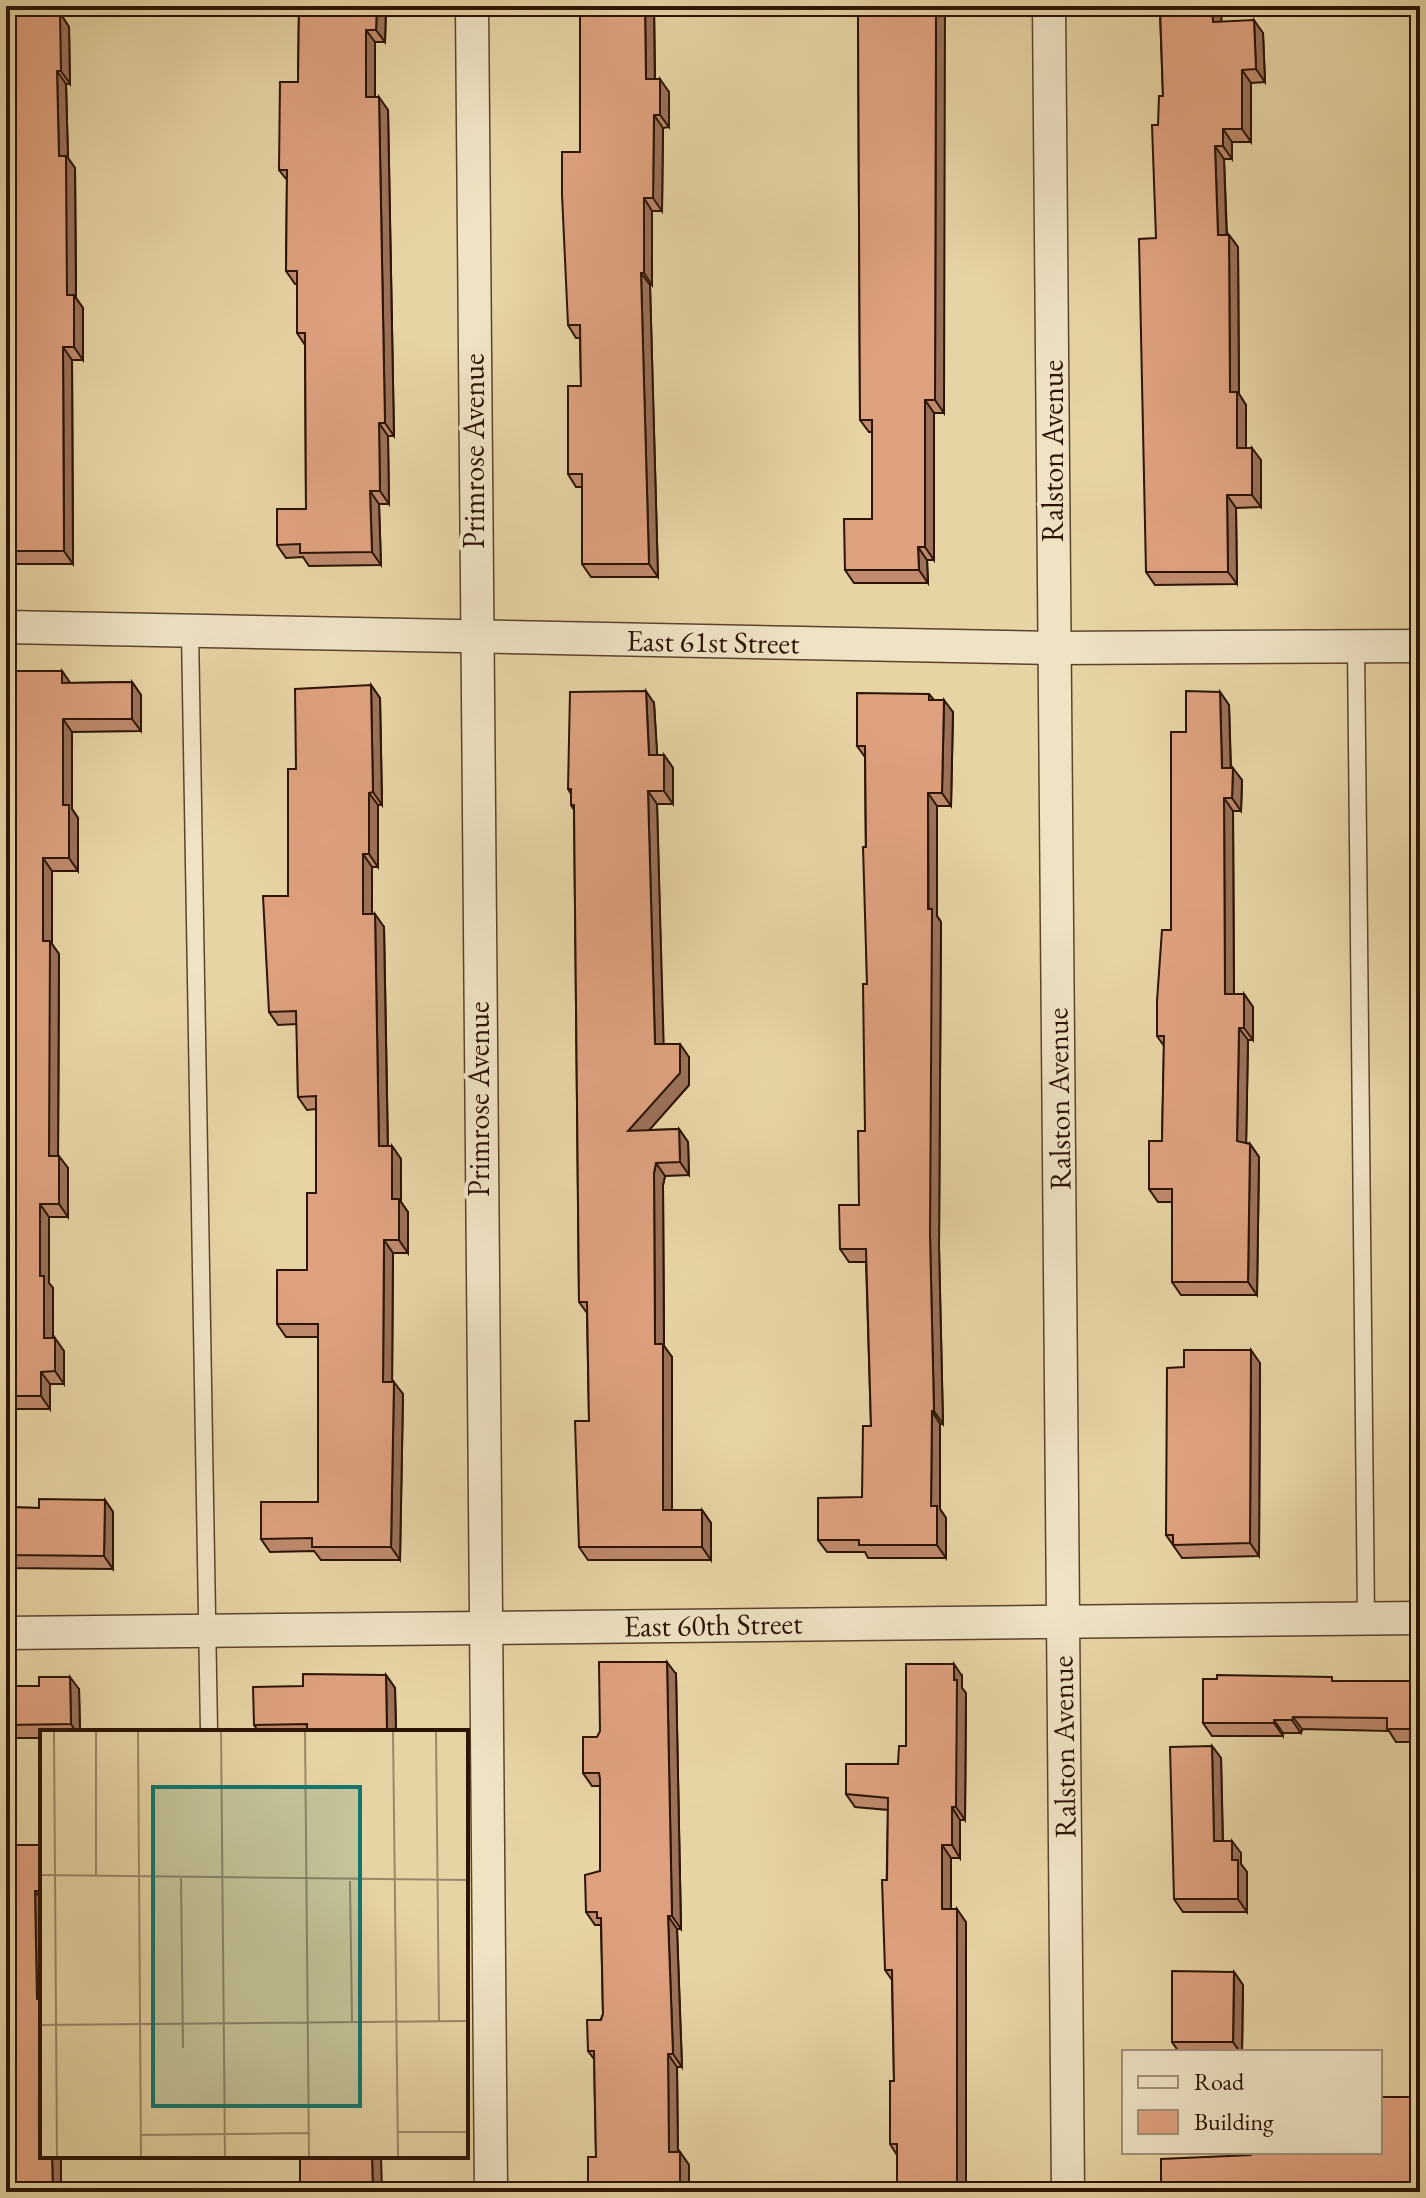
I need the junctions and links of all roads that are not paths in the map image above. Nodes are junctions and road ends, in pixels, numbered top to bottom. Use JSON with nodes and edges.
{"nodes":[{"id":1,"x":472,"y":6,"type":"edge"},
{"id":2,"x":1049,"y":6,"type":"edge"},
{"id":3,"x":6,"y":627,"type":"edge"},
{"id":4,"x":190,"y":631,"type":"junction"},
{"id":5,"x":475,"y":639,"type":"junction"},
{"id":6,"x":1356,"y":646,"type":"junction"},
{"id":7,"x":1420,"y":646,"type":"edge"},
{"id":8,"x":1055,"y":648,"type":"junction"},
{"id":9,"x":1420,"y":1618,"type":"edge"},
{"id":10,"x":1366,"y":1619,"type":"junction"},
{"id":11,"x":1063,"y":1622,"type":"junction"},
{"id":12,"x":484,"y":1627,"type":"junction"},
{"id":13,"x":208,"y":1631,"type":"junction"},
{"id":14,"x":6,"y":1633,"type":"edge"},
{"id":15,"x":209,"y":1730,"type":"edge"},
{"id":16,"x":491,"y":2192,"type":"edge"},
{"id":17,"x":1068,"y":2192,"type":"edge"}],
"edges":[{"from":1,"to":5,"type":"street","name":"Primrose Avenue"},
{"from":2,"to":8,"type":"street","name":"Ralston Avenue"},
{"from":3,"to":4,"type":"street","name":"East 61st Street"},
{"from":4,"to":5,"type":"street","name":"East 61st Street"},
{"from":4,"to":13,"type":"lane"},
{"from":5,"to":8,"type":"street","name":"East 61st Street"},
{"from":5,"to":12,"type":"street","name":"Primrose Avenue"},
{"from":6,"to":7,"type":"street","name":"East 61st Street"},
{"from":6,"to":8,"type":"street","name":"East 61st Street"},
{"from":6,"to":10,"type":"lane"},
{"from":8,"to":11,"type":"street","name":"Ralston Avenue"},
{"from":9,"to":10,"type":"street","name":"East 60th Street"},
{"from":10,"to":11,"type":"street","name":"East 60th Street"},
{"from":11,"to":12,"type":"street","name":"East 60th Street"},
{"from":11,"to":17,"type":"street","name":"Ralston Avenue"},
{"from":12,"to":13,"type":"street","name":"East 60th Street"},
{"from":12,"to":16,"type":"street","name":"Primrose Avenue"},
{"from":13,"to":14,"type":"street","name":"East 60th Street"},
{"from":13,"to":15,"type":"lane"}]}
